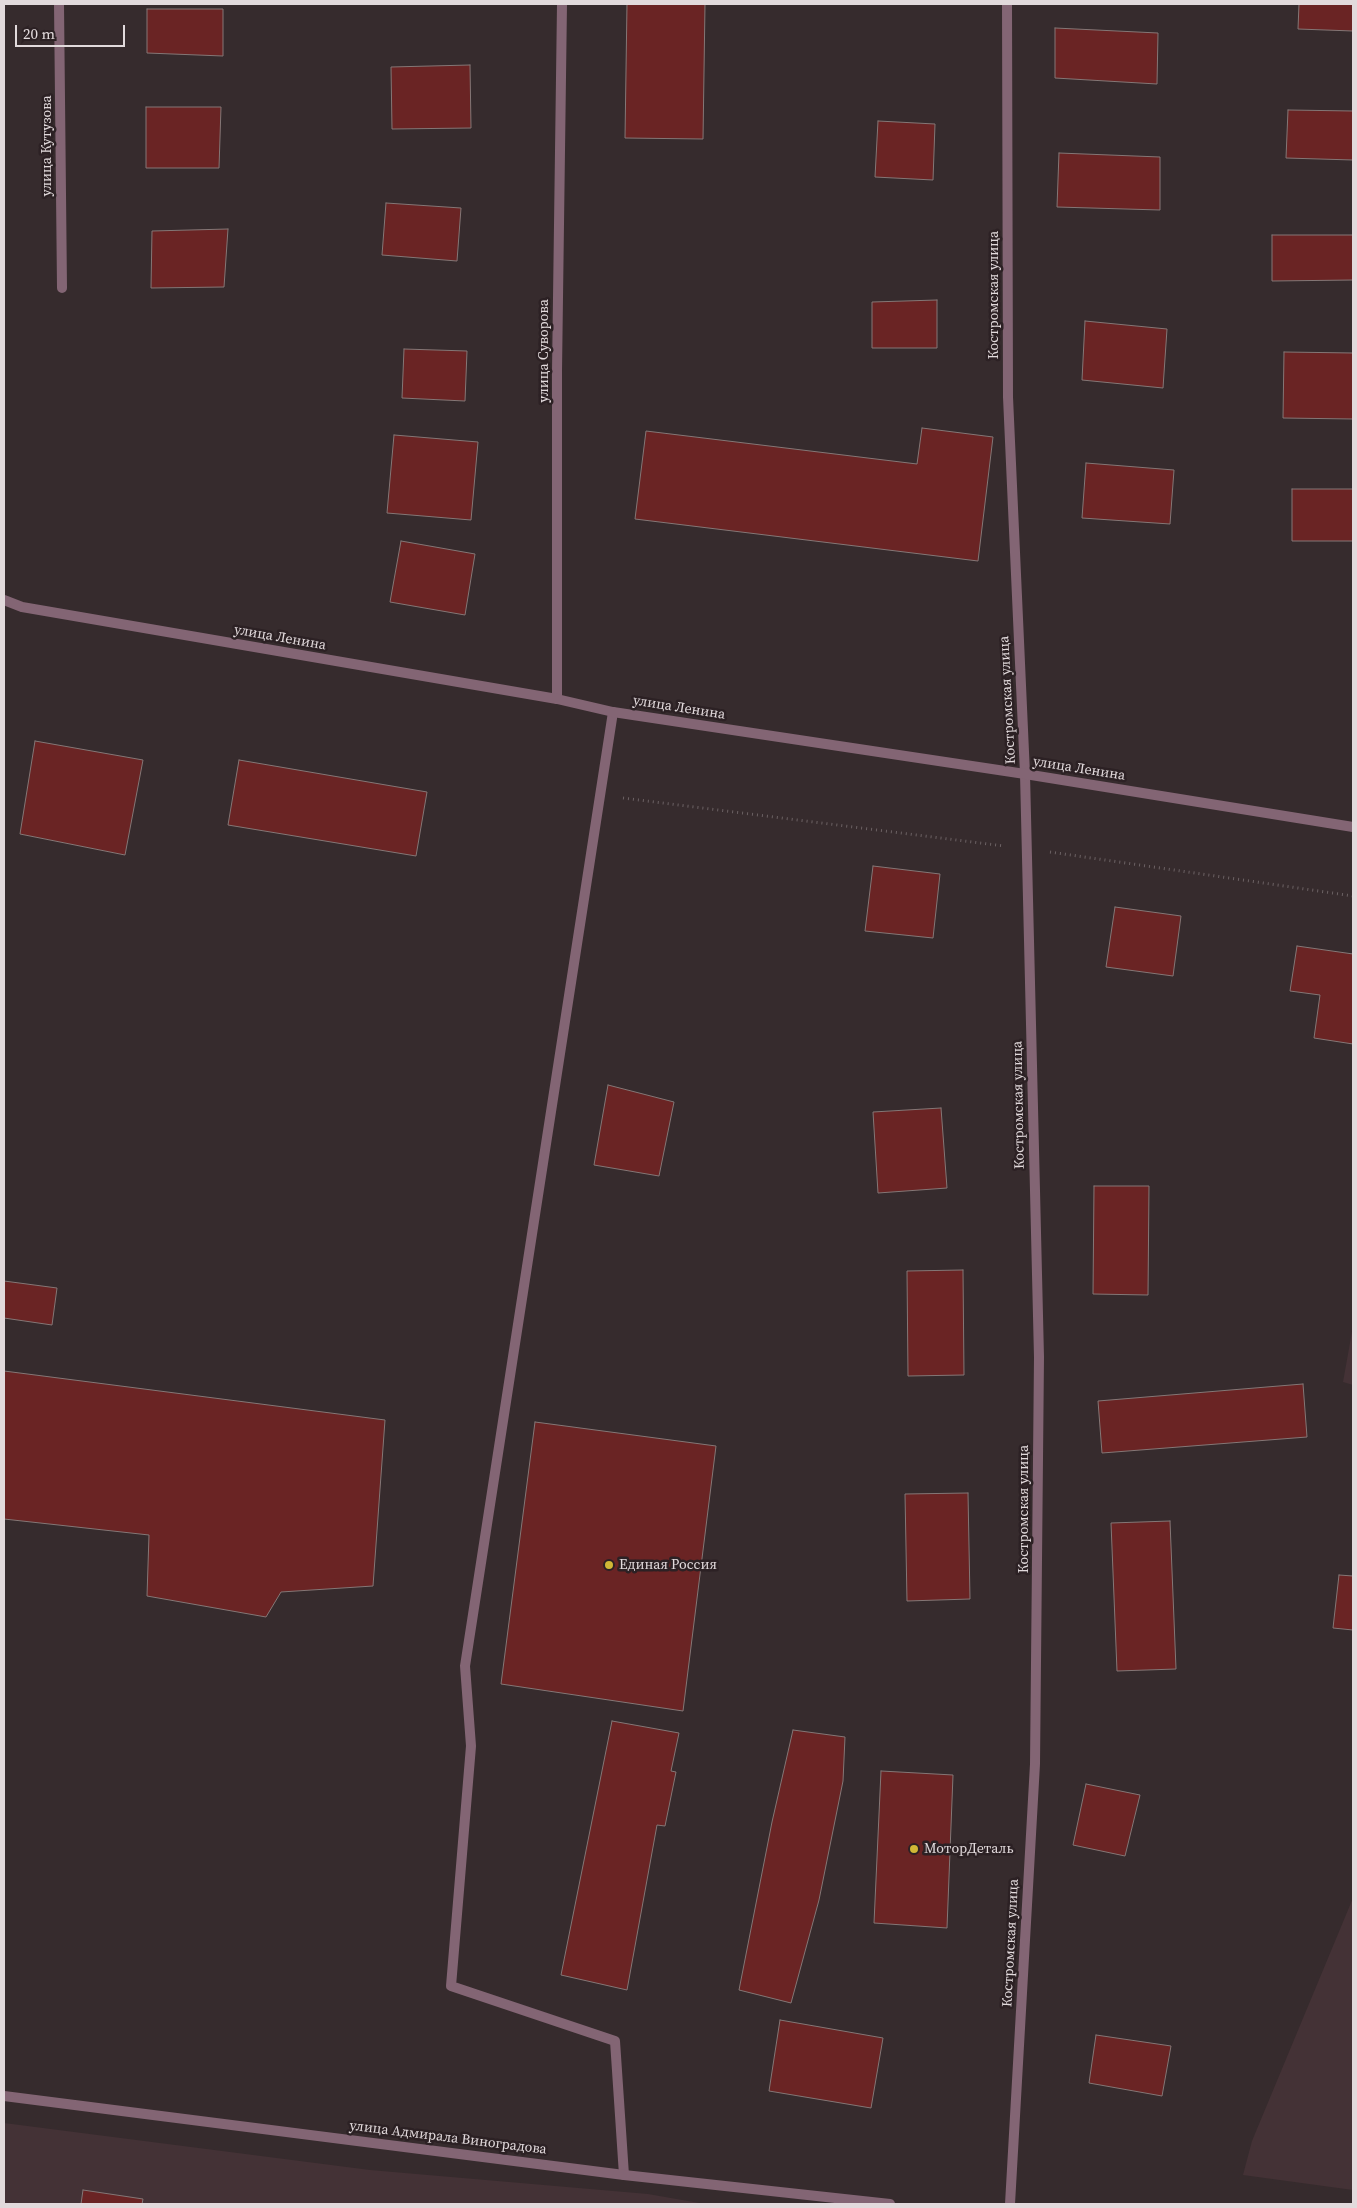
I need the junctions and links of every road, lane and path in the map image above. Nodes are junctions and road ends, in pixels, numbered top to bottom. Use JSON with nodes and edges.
{"nodes":[{"id":1,"x":59,"y":4,"type":"edge"},
{"id":2,"x":562,"y":4,"type":"edge"},
{"id":3,"x":1007,"y":4,"type":"edge"},
{"id":4,"x":62,"y":288,"type":"dead end"},
{"id":5,"x":4,"y":600,"type":"edge"},
{"id":6,"x":557,"y":699,"type":"junction"},
{"id":7,"x":613,"y":712,"type":"junction"},
{"id":8,"x":1025,"y":774,"type":"junction"},
{"id":9,"x":600,"y":795,"type":"junction"},
{"id":10,"x":1353,"y":827,"type":"edge"},
{"id":11,"x":1026,"y":849,"type":"junction"},
{"id":12,"x":1353,"y":896,"type":"edge"},
{"id":13,"x":4,"y":2096,"type":"edge"},
{"id":14,"x":624,"y":2174,"type":"junction"},
{"id":15,"x":890,"y":2204,"type":"edge"},
{"id":16,"x":1010,"y":2204,"type":"edge"}],
"edges":[{"from":1,"to":4,"type":"street","name":"улица Кутузова"},
{"from":2,"to":6,"type":"street","name":"улица Суворова"},
{"from":3,"to":8,"type":"street","name":"Костромская улица"},
{"from":5,"to":6,"type":"street","name":"улица Ленина"},
{"from":6,"to":7,"type":"street","name":"улица Ленина"},
{"from":7,"to":8,"type":"street","name":"улица Ленина"},
{"from":7,"to":9,"type":"street"},
{"from":8,"to":10,"type":"street","name":"улица Ленина"},
{"from":8,"to":11,"type":"street","name":"Костромская улица"},
{"from":9,"to":11,"type":"path"},
{"from":9,"to":14,"type":"street"},
{"from":11,"to":12,"type":"path"},
{"from":11,"to":16,"type":"street","name":"Костромская улица"},
{"from":13,"to":14,"type":"street","name":"улица Адмирала Виноградова"},
{"from":14,"to":15,"type":"street","name":"улица Адмирала Виноградова"}]}
